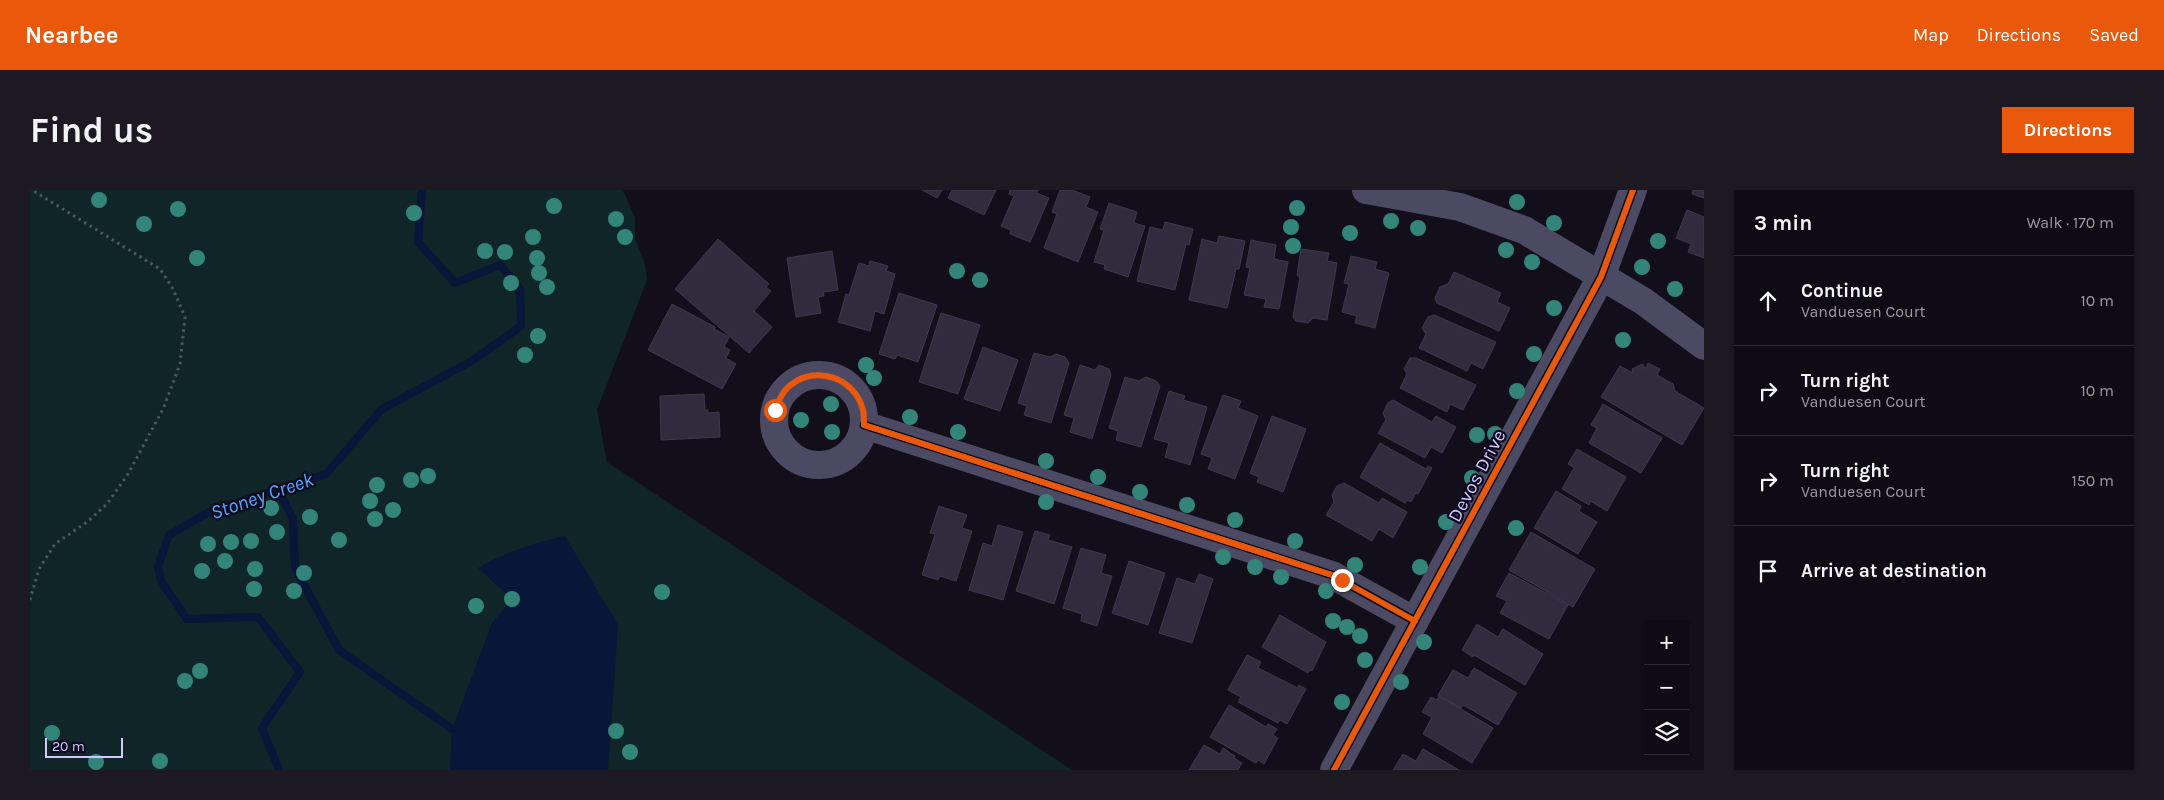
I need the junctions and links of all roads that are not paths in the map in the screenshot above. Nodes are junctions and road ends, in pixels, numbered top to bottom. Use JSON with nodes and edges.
{"nodes":[{"id":1,"x":1366,"y":190,"type":"edge"},
{"id":2,"x":1633,"y":190,"type":"edge"},
{"id":3,"x":1601,"y":277,"type":"junction"},
{"id":4,"x":1704,"y":346,"type":"edge"},
{"id":5,"x":864,"y":425,"type":"dead end"},
{"id":6,"x":1415,"y":621,"type":"junction"},
{"id":7,"x":1334,"y":770,"type":"edge"}],
"edges":[{"from":1,"to":3,"type":"street"},
{"from":2,"to":3,"type":"street","name":"Devos Drive"},
{"from":3,"to":4,"type":"street"},
{"from":3,"to":6,"type":"street","name":"Devos Drive"},
{"from":5,"to":6,"type":"street"},
{"from":6,"to":7,"type":"street","name":"Devos Drive"}]}
